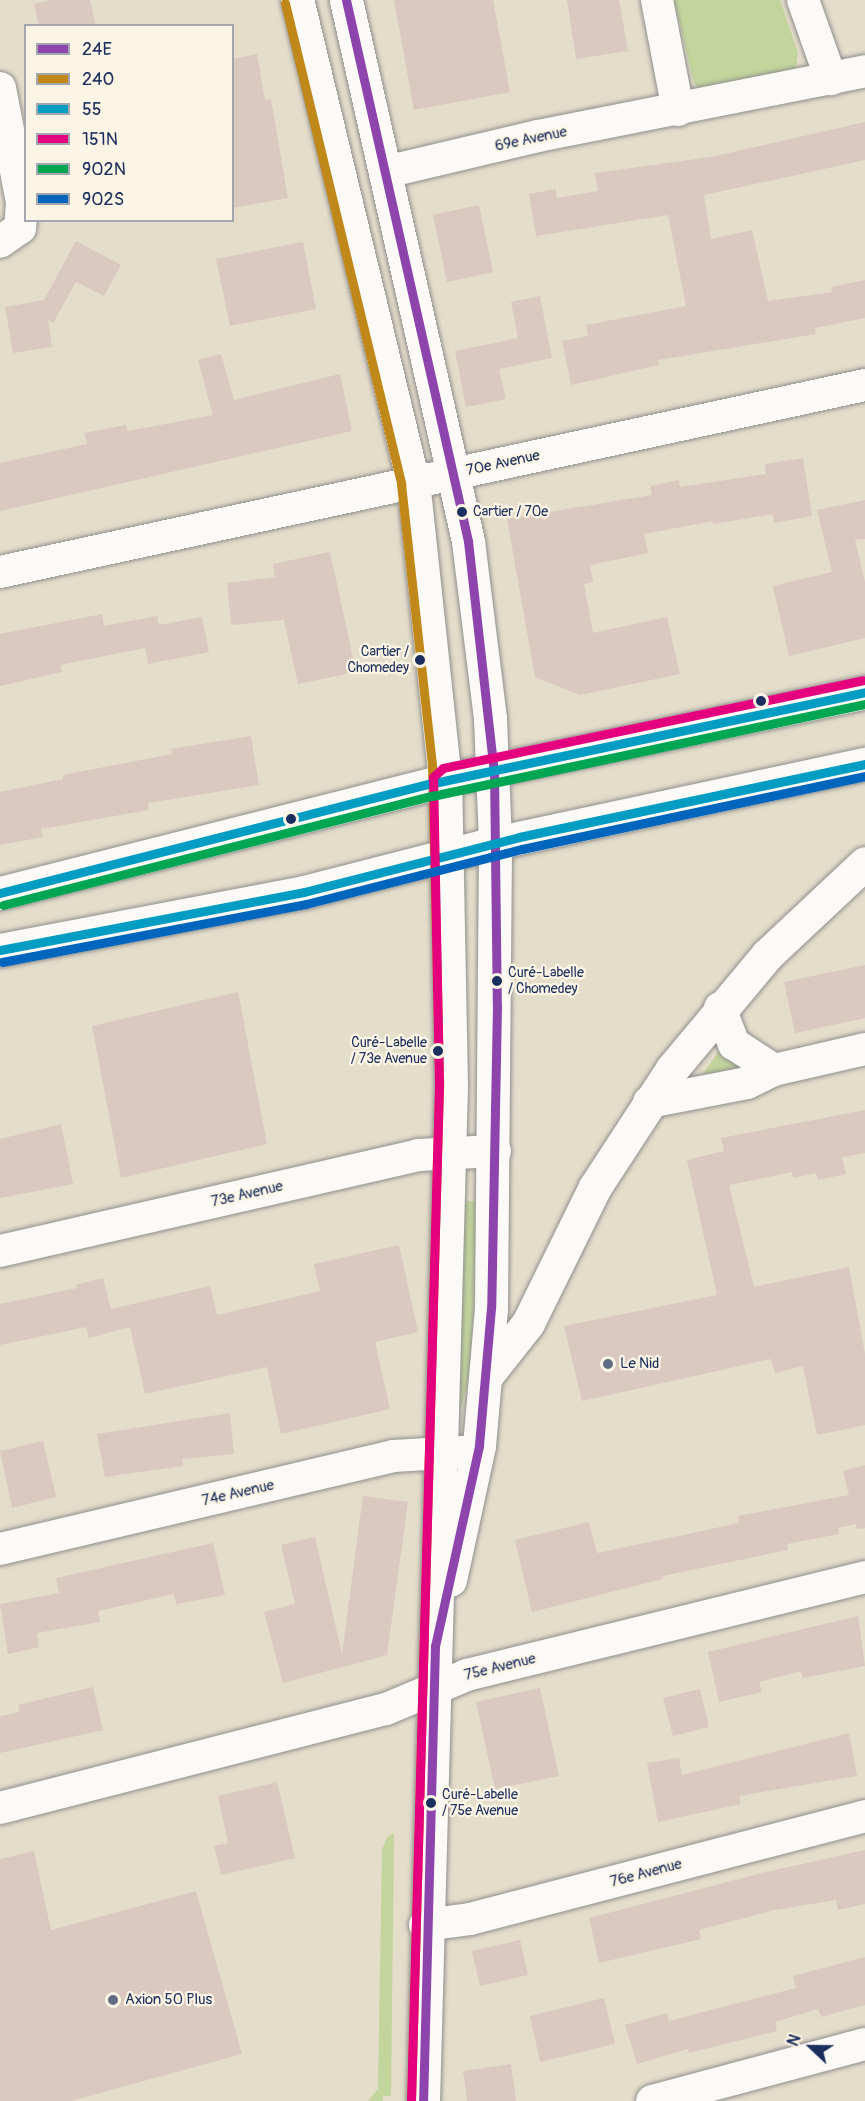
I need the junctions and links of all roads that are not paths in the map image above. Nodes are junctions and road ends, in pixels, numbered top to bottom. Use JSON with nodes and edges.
{"nodes":[{"id":1,"x":297,"y":0,"type":"edge"},
{"id":2,"x":346,"y":0,"type":"edge"},
{"id":3,"x":657,"y":0,"type":"edge"},
{"id":4,"x":803,"y":0,"type":"edge"},
{"id":5,"x":865,"y":71,"type":"edge"},
{"id":6,"x":831,"y":79,"type":"junction"},
{"id":7,"x":0,"y":88,"type":"edge"},
{"id":8,"x":678,"y":111,"type":"junction"},
{"id":9,"x":386,"y":172,"type":"junction"},
{"id":10,"x":0,"y":242,"type":"edge"},
{"id":11,"x":865,"y":385,"type":"edge"},
{"id":12,"x":453,"y":474,"type":"junction"},
{"id":13,"x":412,"y":482,"type":"junction"},
{"id":14,"x":0,"y":573,"type":"edge"},
{"id":15,"x":865,"y":692,"type":"edge"},
{"id":16,"x":865,"y":764,"type":"edge"},
{"id":17,"x":494,"y":771,"type":"junction"},
{"id":18,"x":445,"y":780,"type":"junction"},
{"id":19,"x":495,"y":843,"type":"junction"},
{"id":20,"x":449,"y":855,"type":"junction"},
{"id":21,"x":865,"y":863,"type":"edge"},
{"id":22,"x":0,"y":893,"type":"edge"},
{"id":23,"x":0,"y":950,"type":"edge"},
{"id":24,"x":720,"y":1008,"type":"junction"},
{"id":25,"x":865,"y":1049,"type":"edge"},
{"id":26,"x":774,"y":1070,"type":"junction"},
{"id":27,"x":649,"y":1102,"type":"junction"},
{"id":28,"x":495,"y":1151,"type":"junction"},
{"id":29,"x":449,"y":1152,"type":"junction"},
{"id":30,"x":0,"y":1251,"type":"edge"},
{"id":31,"x":487,"y":1375,"type":"junction"},
{"id":32,"x":439,"y":1451,"type":"junction"},
{"id":33,"x":478,"y":1451,"type":"junction"},
{"id":34,"x":0,"y":1549,"type":"edge"},
{"id":35,"x":865,"y":1577,"type":"edge"},
{"id":36,"x":435,"y":1646,"type":"junction"},
{"id":37,"x":433,"y":1688,"type":"junction"},
{"id":38,"x":0,"y":1808,"type":"edge"},
{"id":39,"x":865,"y":1816,"type":"edge"},
{"id":40,"x":426,"y":1925,"type":"junction"},
{"id":41,"x":865,"y":2044,"type":"edge"},
{"id":42,"x":423,"y":2101,"type":"edge"},
{"id":43,"x":652,"y":2101,"type":"edge"}],
"edges":[{"from":1,"to":13,"type":"main road"},
{"from":2,"to":9,"type":"main road"},
{"from":3,"to":8,"type":"street"},
{"from":4,"to":6,"type":"street"},
{"from":5,"to":6,"type":"street","name":"69e Avenue"},
{"from":6,"to":8,"type":"street","name":"69e Avenue"},
{"from":7,"to":10,"type":"street"},
{"from":8,"to":9,"type":"street","name":"69e Avenue"},
{"from":9,"to":12,"type":"main road"},
{"from":11,"to":12,"type":"street","name":"70e Avenue"},
{"from":12,"to":13,"type":"street","name":"70e Avenue"},
{"from":12,"to":17,"type":"main road"},
{"from":13,"to":14,"type":"street","name":"70e Avenue"},
{"from":13,"to":18,"type":"main road"},
{"from":15,"to":17,"type":"main road"},
{"from":16,"to":19,"type":"main road"},
{"from":17,"to":18,"type":"main road"},
{"from":17,"to":19,"type":"main road"},
{"from":18,"to":20,"type":"main road"},
{"from":18,"to":22,"type":"main road"},
{"from":19,"to":20,"type":"main road"},
{"from":19,"to":28,"type":"main road"},
{"from":20,"to":23,"type":"main road"},
{"from":20,"to":29,"type":"main road"},
{"from":21,"to":24,"type":"main road"},
{"from":24,"to":26,"type":"street"},
{"from":24,"to":27,"type":"main road"},
{"from":25,"to":26,"type":"street"},
{"from":26,"to":27,"type":"street"},
{"from":27,"to":31,"type":"main road"},
{"from":28,"to":29,"type":"street","name":"73e Avenue"},
{"from":28,"to":31,"type":"main road"},
{"from":29,"to":30,"type":"street","name":"73e Avenue"},
{"from":29,"to":32,"type":"main road"},
{"from":31,"to":33,"type":"main road"},
{"from":32,"to":33,"type":"street","name":"74e Avenue"},
{"from":32,"to":34,"type":"street","name":"74e Avenue"},
{"from":32,"to":36,"type":"main road"},
{"from":33,"to":36,"type":"main road"},
{"from":35,"to":37,"type":"street","name":"75e Avenue"},
{"from":36,"to":37,"type":"main road"},
{"from":37,"to":38,"type":"street","name":"75e Avenue"},
{"from":37,"to":40,"type":"main road"},
{"from":39,"to":40,"type":"street","name":"76e Avenue"},
{"from":40,"to":42,"type":"main road"},
{"from":41,"to":43,"type":"street"}]}
